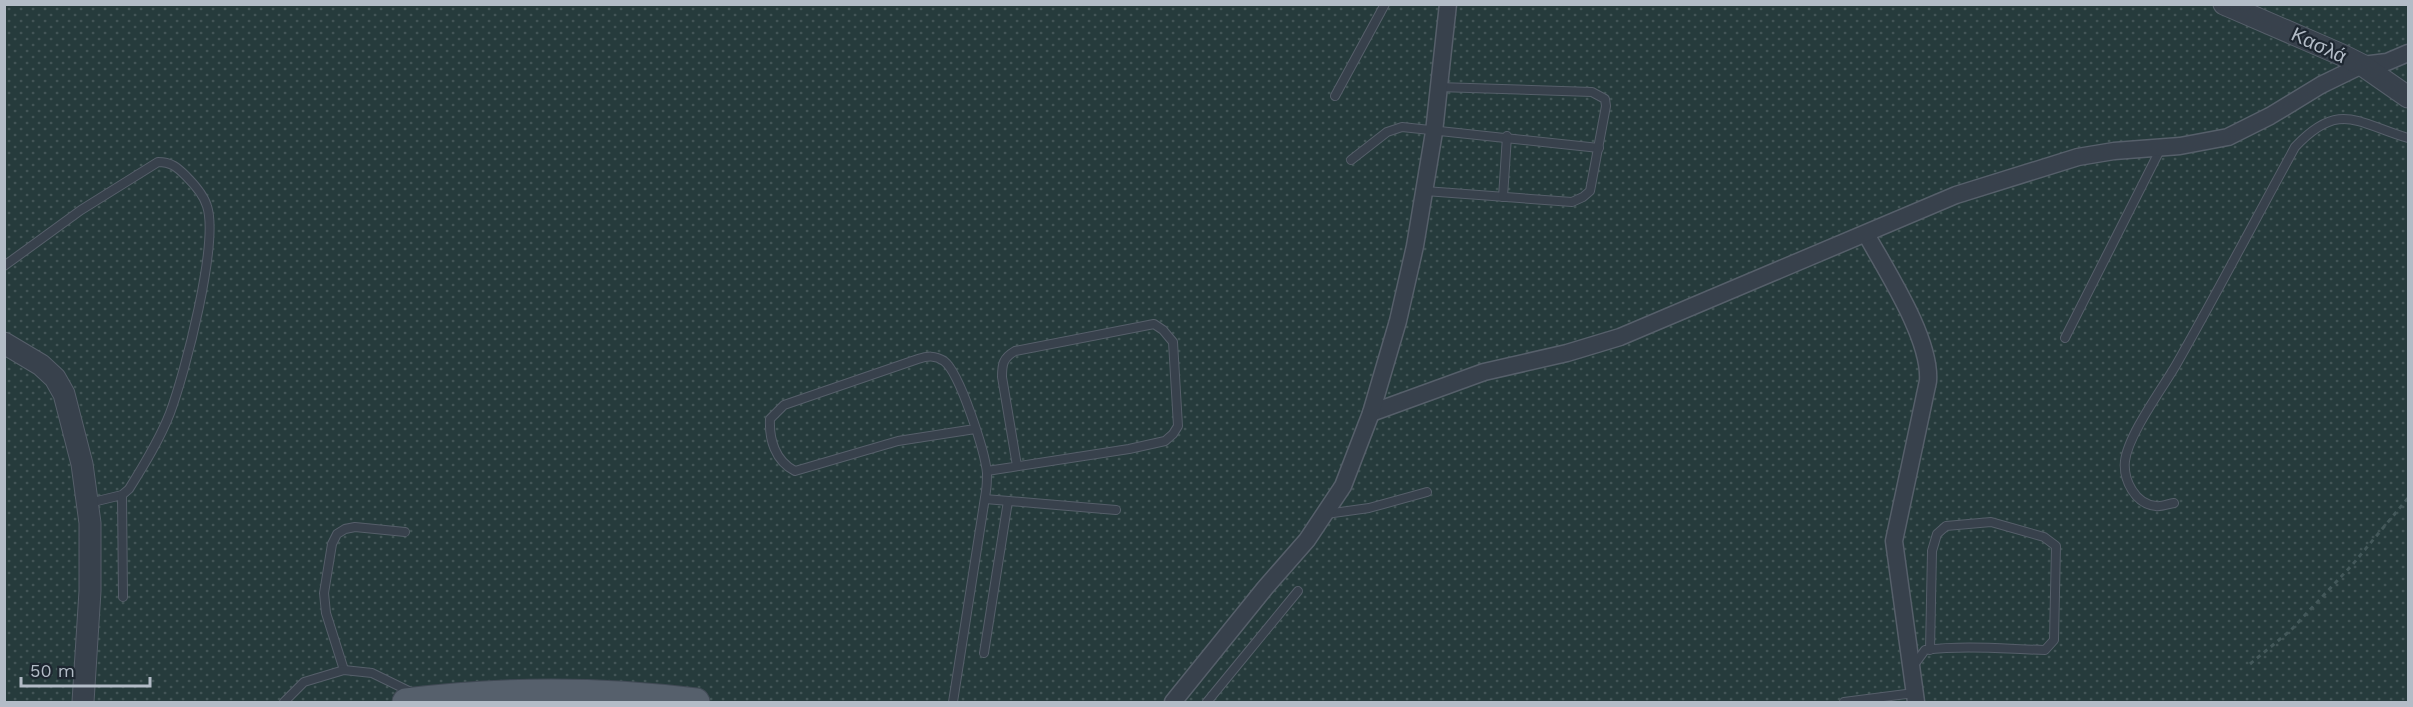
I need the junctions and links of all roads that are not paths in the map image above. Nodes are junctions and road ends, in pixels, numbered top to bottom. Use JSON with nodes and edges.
{"nodes":[{"id":1,"x":1385,"y":4,"type":"edge"},
{"id":2,"x":1448,"y":4,"type":"edge"},
{"id":3,"x":2224,"y":4,"type":"edge"},
{"id":4,"x":2409,"y":53,"type":"edge"},
{"id":5,"x":2362,"y":65,"type":"junction"},
{"id":6,"x":1438,"y":87,"type":"junction"},
{"id":7,"x":1335,"y":96,"type":"dead end"},
{"id":8,"x":2409,"y":97,"type":"edge"},
{"id":9,"x":1434,"y":132,"type":"junction"},
{"id":10,"x":1507,"y":136,"type":"junction"},
{"id":11,"x":2409,"y":138,"type":"edge"},
{"id":12,"x":1599,"y":148,"type":"junction"},
{"id":13,"x":2161,"y":148,"type":"junction"},
{"id":14,"x":1351,"y":160,"type":"dead end"},
{"id":15,"x":1425,"y":191,"type":"junction"},
{"id":16,"x":1503,"y":197,"type":"junction"},
{"id":17,"x":1866,"y":234,"type":"junction"},
{"id":18,"x":4,"y":266,"type":"edge"},
{"id":19,"x":2065,"y":338,"type":"dead end"},
{"id":20,"x":4,"y":343,"type":"edge"},
{"id":21,"x":1371,"y":413,"type":"junction"},
{"id":22,"x":975,"y":429,"type":"junction"},
{"id":23,"x":1017,"y":466,"type":"junction"},
{"id":24,"x":987,"y":471,"type":"junction"},
{"id":25,"x":1427,"y":492,"type":"dead end"},
{"id":26,"x":122,"y":495,"type":"junction"},
{"id":27,"x":985,"y":499,"type":"junction"},
{"id":28,"x":1008,"y":501,"type":"junction"},
{"id":29,"x":87,"y":503,"type":"junction"},
{"id":30,"x":2174,"y":503,"type":"dead end"},
{"id":31,"x":1116,"y":510,"type":"dead end"},
{"id":32,"x":1326,"y":514,"type":"junction"},
{"id":33,"x":405,"y":532,"type":"dead end"},
{"id":34,"x":1298,"y":591,"type":"dead end"},
{"id":35,"x":123,"y":597,"type":"dead end"},
{"id":36,"x":1930,"y":650,"type":"junction"},
{"id":37,"x":984,"y":653,"type":"dead end"},
{"id":38,"x":344,"y":670,"type":"junction"},
{"id":39,"x":1911,"y":675,"type":"junction"},
{"id":40,"x":1915,"y":698,"type":"edge"},
{"id":41,"x":417,"y":701,"type":"edge"},
{"id":42,"x":83,"y":702,"type":"edge"},
{"id":43,"x":284,"y":702,"type":"edge"},
{"id":44,"x":696,"y":702,"type":"edge"},
{"id":45,"x":953,"y":702,"type":"edge"},
{"id":46,"x":1173,"y":702,"type":"edge"},
{"id":47,"x":1208,"y":702,"type":"edge"},
{"id":48,"x":1844,"y":702,"type":"edge"}],
"edges":[{"from":1,"to":7,"type":"lane"},
{"from":2,"to":6,"type":"street"},
{"from":3,"to":5,"type":"street","name":"Κασλά"},
{"from":4,"to":5,"type":"street"},
{"from":5,"to":8,"type":"street","name":"Κασλά"},
{"from":5,"to":13,"type":"street"},
{"from":6,"to":9,"type":"street"},
{"from":6,"to":12,"type":"lane"},
{"from":9,"to":10,"type":"lane"},
{"from":9,"to":14,"type":"lane"},
{"from":9,"to":15,"type":"street"},
{"from":10,"to":12,"type":"lane"},
{"from":10,"to":16,"type":"lane"},
{"from":11,"to":30,"type":"lane"},
{"from":12,"to":16,"type":"lane"},
{"from":13,"to":17,"type":"street"},
{"from":13,"to":19,"type":"lane"},
{"from":15,"to":16,"type":"lane"},
{"from":15,"to":21,"type":"street"},
{"from":17,"to":21,"type":"street"},
{"from":17,"to":39,"type":"street"},
{"from":18,"to":26,"type":"lane"},
{"from":20,"to":29,"type":"street"},
{"from":21,"to":32,"type":"street"},
{"from":22,"to":22,"type":"lane"},
{"from":22,"to":24,"type":"lane"},
{"from":23,"to":23,"type":"lane"},
{"from":23,"to":24,"type":"lane"},
{"from":24,"to":27,"type":"lane"},
{"from":25,"to":32,"type":"lane"},
{"from":26,"to":29,"type":"lane"},
{"from":26,"to":35,"type":"lane"},
{"from":27,"to":28,"type":"lane"},
{"from":27,"to":45,"type":"lane"},
{"from":28,"to":31,"type":"lane"},
{"from":28,"to":37,"type":"lane"},
{"from":29,"to":42,"type":"street"},
{"from":32,"to":46,"type":"street"},
{"from":33,"to":38,"type":"lane"},
{"from":34,"to":47,"type":"lane"},
{"from":36,"to":36,"type":"lane"},
{"from":36,"to":39,"type":"lane"},
{"from":38,"to":41,"type":"lane"},
{"from":38,"to":43,"type":"lane"},
{"from":39,"to":40,"type":"street"},
{"from":40,"to":48,"type":"lane"},
{"from":41,"to":44,"type":"main road"}]}
